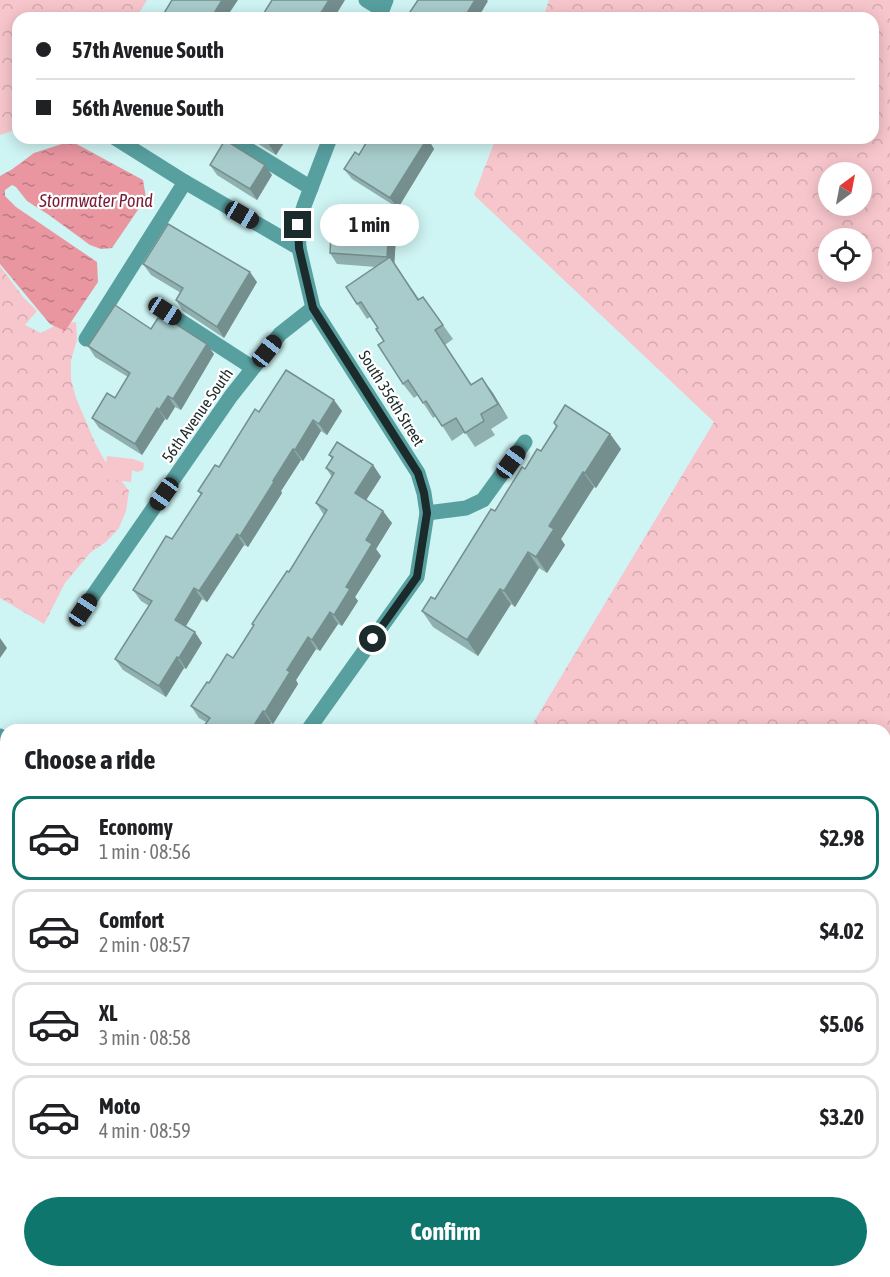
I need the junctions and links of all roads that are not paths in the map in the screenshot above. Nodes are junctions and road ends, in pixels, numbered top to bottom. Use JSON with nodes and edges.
{"nodes":[{"id":1,"x":366,"y":0,"type":"edge"},
{"id":2,"x":382,"y":10,"type":"edge"},
{"id":3,"x":125,"y":144,"type":"edge"},
{"id":4,"x":240,"y":144,"type":"edge"},
{"id":5,"x":328,"y":144,"type":"edge"},
{"id":6,"x":185,"y":182,"type":"junction"},
{"id":7,"x":311,"y":188,"type":"junction"},
{"id":8,"x":299,"y":248,"type":"junction"},
{"id":9,"x":313,"y":308,"type":"junction"},
{"id":10,"x":165,"y":311,"type":"dead end"},
{"id":11,"x":86,"y":339,"type":"dead end"},
{"id":12,"x":253,"y":368,"type":"junction"},
{"id":13,"x":525,"y":442,"type":"dead end"},
{"id":14,"x":427,"y":513,"type":"junction"},
{"id":15,"x":83,"y":610,"type":"dead end"},
{"id":16,"x":312,"y":724,"type":"edge"}],
"edges":[{"from":1,"to":2,"type":"street"},
{"from":3,"to":6,"type":"street"},
{"from":4,"to":7,"type":"street"},
{"from":5,"to":7,"type":"street"},
{"from":6,"to":8,"type":"street"},
{"from":6,"to":11,"type":"street"},
{"from":7,"to":8,"type":"street"},
{"from":8,"to":9,"type":"street"},
{"from":9,"to":12,"type":"street","name":"56th Avenue South"},
{"from":9,"to":14,"type":"street","name":"South 356th Street"},
{"from":10,"to":12,"type":"street"},
{"from":12,"to":15,"type":"street","name":"56th Avenue South"},
{"from":13,"to":14,"type":"street"},
{"from":14,"to":16,"type":"street"}]}
